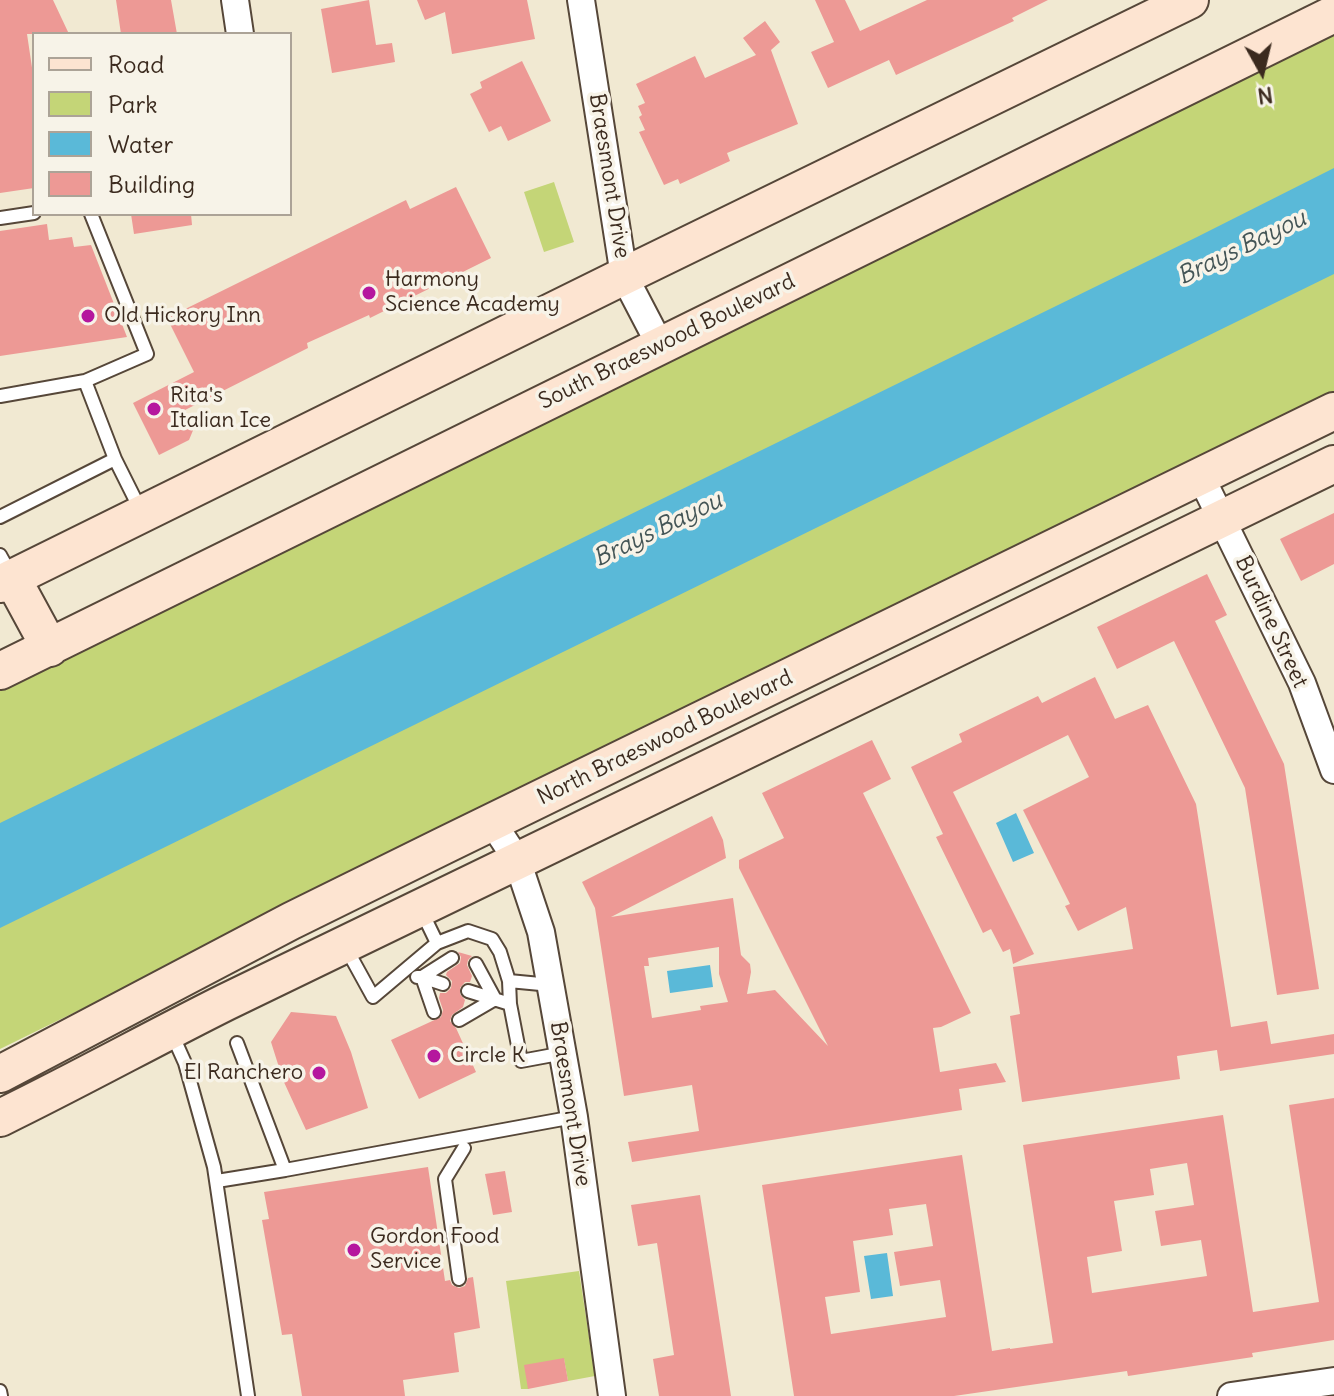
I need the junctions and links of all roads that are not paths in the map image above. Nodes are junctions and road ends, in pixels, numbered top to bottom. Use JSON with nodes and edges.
{"nodes":[{"id":1,"x":235,"y":0,"type":"edge"},
{"id":2,"x":581,"y":0,"type":"edge"},
{"id":3,"x":1190,"y":0,"type":"edge"},
{"id":4,"x":1334,"y":14,"type":"edge"},
{"id":5,"x":240,"y":32,"type":"edge"},
{"id":6,"x":32,"y":213,"type":"edge"},
{"id":7,"x":92,"y":216,"type":"edge"},
{"id":8,"x":0,"y":218,"type":"edge"},
{"id":9,"x":624,"y":276,"type":"junction"},
{"id":10,"x":660,"y":345,"type":"junction"},
{"id":11,"x":85,"y":381,"type":"junction"},
{"id":12,"x":0,"y":396,"type":"edge"},
{"id":13,"x":1334,"y":411,"type":"edge"},
{"id":14,"x":115,"y":459,"type":"junction"},
{"id":15,"x":1334,"y":464,"type":"edge"},
{"id":16,"x":1201,"y":477,"type":"junction"},
{"id":17,"x":143,"y":514,"type":"junction"},
{"id":18,"x":0,"y":517,"type":"edge"},
{"id":19,"x":1222,"y":519,"type":"junction"},
{"id":20,"x":4,"y":572,"type":"edge"},
{"id":21,"x":964,"y":592,"type":"junction"},
{"id":22,"x":984,"y":635,"type":"junction"},
{"id":23,"x":50,"y":648,"type":"junction"},
{"id":24,"x":0,"y":671,"type":"edge"},
{"id":25,"x":731,"y":706,"type":"junction"},
{"id":26,"x":752,"y":748,"type":"junction"},
{"id":27,"x":1334,"y":770,"type":"edge"},
{"id":28,"x":492,"y":822,"type":"junction"},
{"id":29,"x":517,"y":860,"type":"junction"},
{"id":30,"x":420,"y":908,"type":"junction"},
{"id":31,"x":437,"y":943,"type":"junction"},
{"id":32,"x":344,"y":945,"type":"junction"},
{"id":33,"x":452,"y":958,"type":"dead end"},
{"id":34,"x":476,"y":964,"type":"dead end"},
{"id":35,"x":400,"y":975,"type":"junction"},
{"id":36,"x":422,"y":977,"type":"junction"},
{"id":37,"x":509,"y":981,"type":"junction"},
{"id":38,"x":443,"y":984,"type":"dead end"},
{"id":39,"x":551,"y":985,"type":"junction"},
{"id":40,"x":468,"y":991,"type":"dead end"},
{"id":41,"x":495,"y":999,"type":"junction"},
{"id":42,"x":510,"y":1004,"type":"junction"},
{"id":43,"x":434,"y":1012,"type":"dead end"},
{"id":44,"x":459,"y":1020,"type":"dead end"},
{"id":45,"x":170,"y":1031,"type":"junction"},
{"id":46,"x":237,"y":1043,"type":"dead end"},
{"id":47,"x":564,"y":1053,"type":"junction"},
{"id":48,"x":0,"y":1074,"type":"edge"},
{"id":49,"x":574,"y":1117,"type":"junction"},
{"id":50,"x":0,"y":1118,"type":"edge"},
{"id":51,"x":464,"y":1148,"type":"dead end"},
{"id":52,"x":285,"y":1170,"type":"junction"},
{"id":53,"x":217,"y":1181,"type":"junction"},
{"id":54,"x":459,"y":1279,"type":"dead end"},
{"id":55,"x":1334,"y":1381,"type":"edge"},
{"id":56,"x":248,"y":1396,"type":"edge"},
{"id":57,"x":612,"y":1396,"type":"edge"},
{"id":58,"x":1231,"y":1396,"type":"edge"}],
"edges":[{"from":1,"to":5,"type":"street"},
{"from":2,"to":9,"type":"street","name":"Braesmont Drive"},
{"from":3,"to":9,"type":"main road"},
{"from":4,"to":10,"type":"main road","name":"South Braeswood Boulevard"},
{"from":6,"to":8,"type":"lane"},
{"from":7,"to":11,"type":"lane"},
{"from":9,"to":10,"type":"street","name":"Braesmont Drive"},
{"from":9,"to":17,"type":"main road"},
{"from":10,"to":23,"type":"main road","name":"South Braeswood Boulevard"},
{"from":11,"to":12,"type":"lane"},
{"from":11,"to":14,"type":"lane"},
{"from":13,"to":16,"type":"main road","name":"North Braeswood Boulevard"},
{"from":14,"to":17,"type":"lane"},
{"from":14,"to":18,"type":"lane"},
{"from":15,"to":19,"type":"main road","name":"North Braeswood Boulevard"},
{"from":16,"to":19,"type":"street","name":"Burdine Street"},
{"from":16,"to":21,"type":"main road","name":"North Braeswood Boulevard"},
{"from":17,"to":20,"type":"main road"},
{"from":19,"to":22,"type":"main road","name":"North Braeswood Boulevard"},
{"from":19,"to":27,"type":"street","name":"Burdine Street"},
{"from":20,"to":23,"type":"main road"},
{"from":21,"to":22,"type":"main road"},
{"from":21,"to":25,"type":"main road","name":"North Braeswood Boulevard"},
{"from":22,"to":26,"type":"main road","name":"North Braeswood Boulevard"},
{"from":23,"to":24,"type":"main road","name":"South Braeswood Boulevard"},
{"from":25,"to":26,"type":"main road"},
{"from":25,"to":28,"type":"main road","name":"North Braeswood Boulevard"},
{"from":26,"to":29,"type":"main road","name":"North Braeswood Boulevard"},
{"from":28,"to":29,"type":"street","name":"Braesmont Drive"},
{"from":28,"to":48,"type":"main road","name":"North Braeswood Boulevard"},
{"from":29,"to":30,"type":"main road","name":"North Braeswood Boulevard"},
{"from":29,"to":39,"type":"street","name":"Braesmont Drive"},
{"from":30,"to":31,"type":"lane"},
{"from":30,"to":32,"type":"main road","name":"North Braeswood Boulevard"},
{"from":31,"to":35,"type":"lane"},
{"from":31,"to":37,"type":"lane"},
{"from":32,"to":35,"type":"lane"},
{"from":32,"to":45,"type":"main road","name":"North Braeswood Boulevard"},
{"from":33,"to":36,"type":"lane"},
{"from":34,"to":41,"type":"lane"},
{"from":35,"to":36,"type":"lane"},
{"from":36,"to":38,"type":"lane"},
{"from":36,"to":43,"type":"lane"},
{"from":37,"to":39,"type":"lane"},
{"from":37,"to":42,"type":"lane"},
{"from":39,"to":47,"type":"street","name":"Braesmont Drive"},
{"from":40,"to":41,"type":"lane"},
{"from":41,"to":42,"type":"lane"},
{"from":41,"to":44,"type":"lane"},
{"from":42,"to":47,"type":"lane"},
{"from":45,"to":50,"type":"main road","name":"North Braeswood Boulevard"},
{"from":45,"to":53,"type":"lane"},
{"from":46,"to":52,"type":"lane"},
{"from":47,"to":49,"type":"street","name":"Braesmont Drive"},
{"from":49,"to":52,"type":"lane"},
{"from":49,"to":57,"type":"street","name":"Braesmont Drive"},
{"from":51,"to":54,"type":"lane"},
{"from":52,"to":53,"type":"lane"},
{"from":53,"to":56,"type":"lane"},
{"from":55,"to":58,"type":"street"}]}
